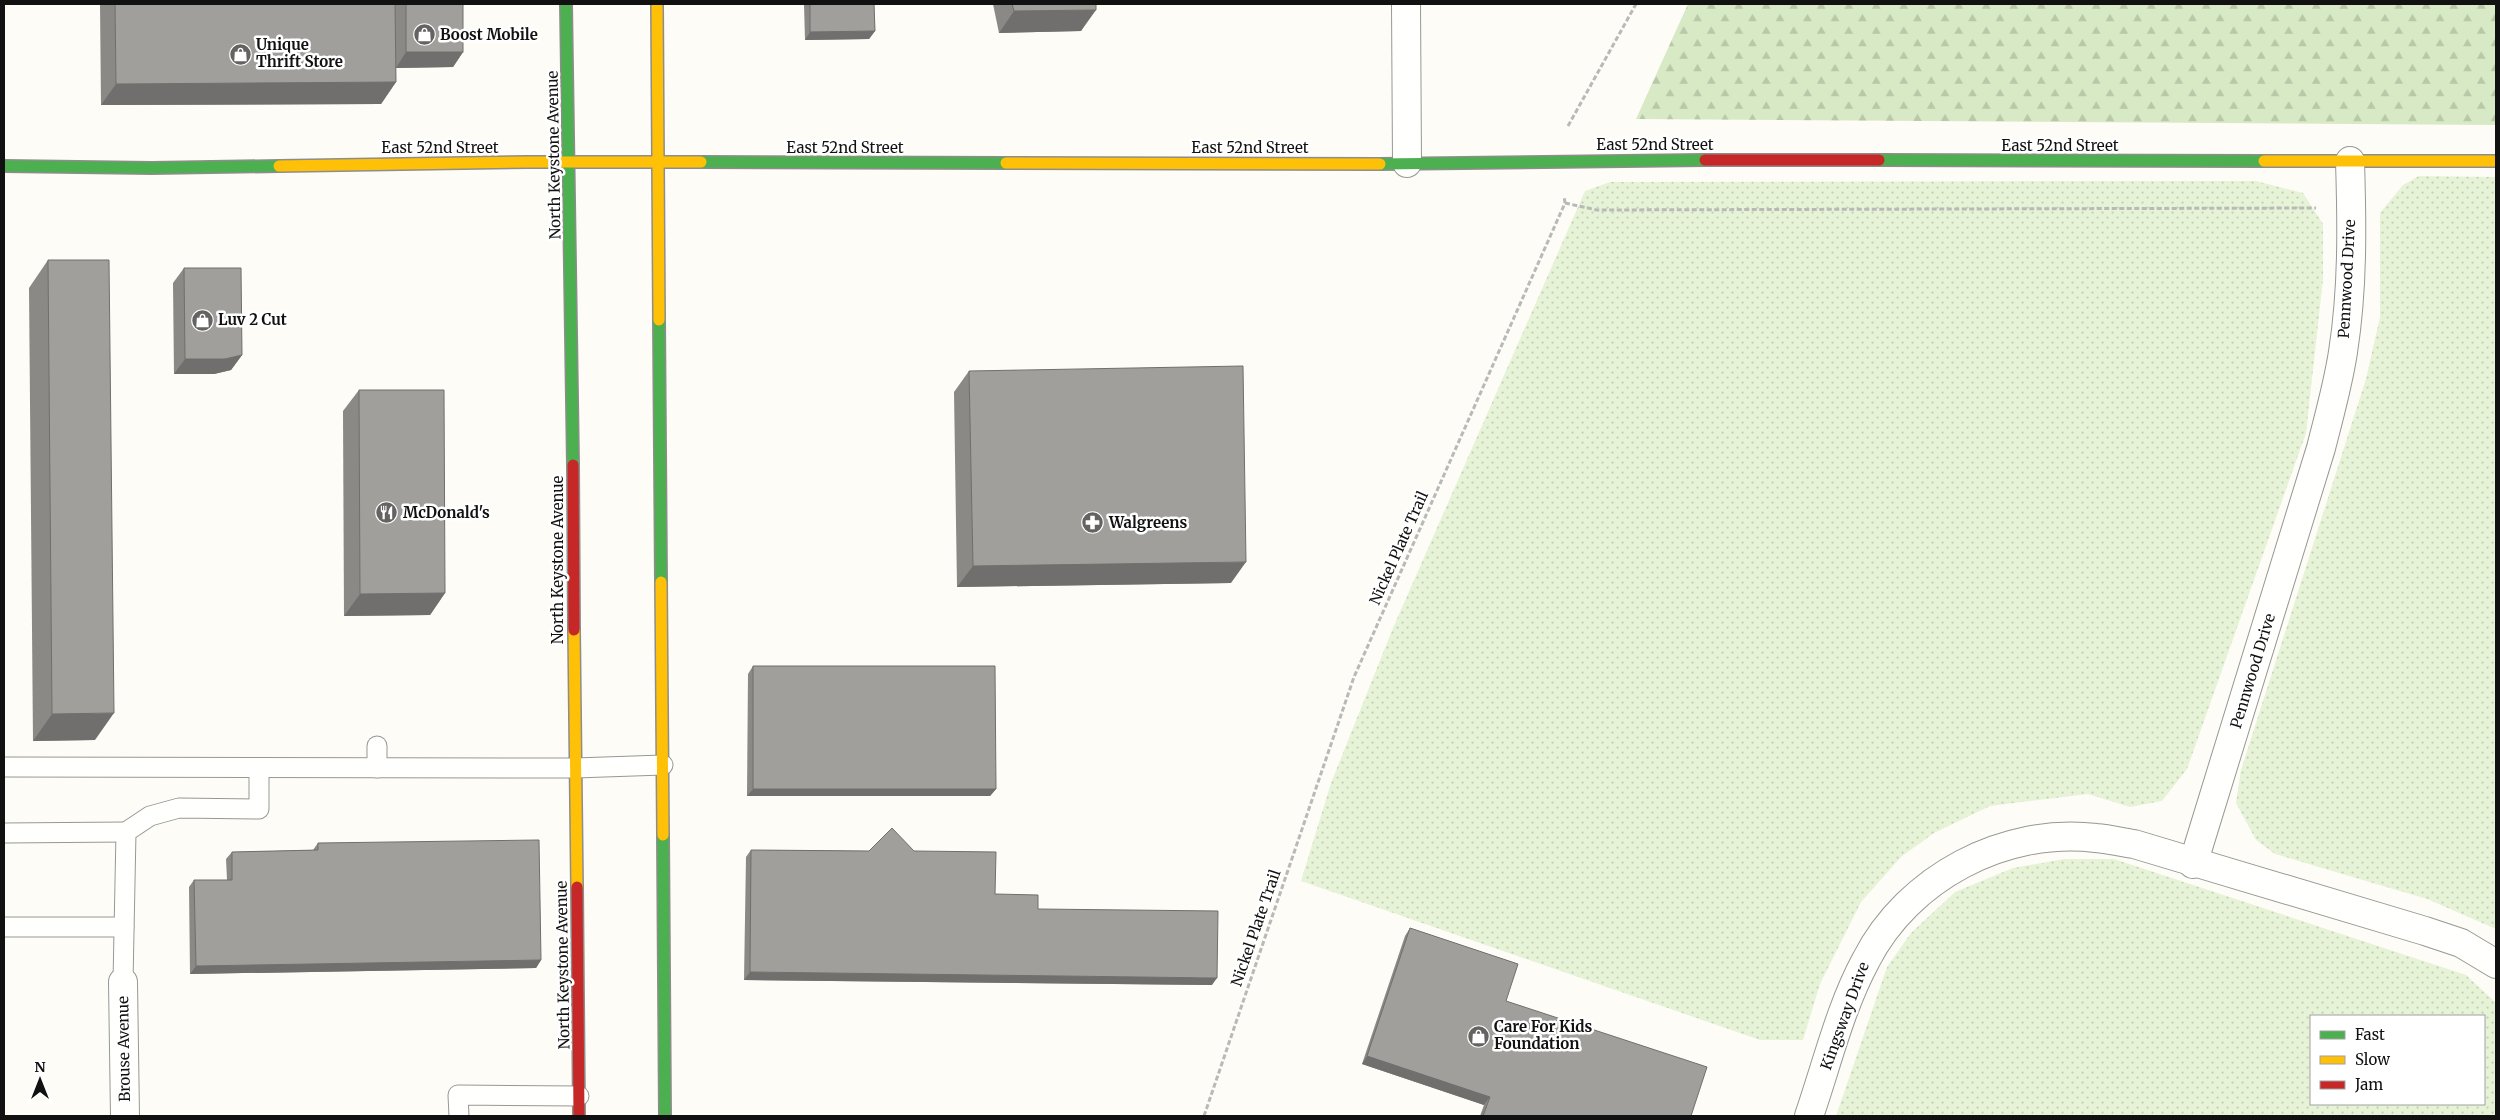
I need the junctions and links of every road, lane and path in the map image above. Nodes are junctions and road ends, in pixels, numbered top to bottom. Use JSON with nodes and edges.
{"nodes":[{"id":1,"x":566,"y":4,"type":"edge"},
{"id":2,"x":657,"y":4,"type":"edge"},
{"id":3,"x":1406,"y":4,"type":"edge"},
{"id":4,"x":1636,"y":4,"type":"edge"},
{"id":5,"x":1564,"y":161,"type":"junction"},
{"id":6,"x":2496,"y":161,"type":"edge"},
{"id":7,"x":569,"y":162,"type":"junction"},
{"id":8,"x":659,"y":162,"type":"junction"},
{"id":9,"x":2350,"y":162,"type":"junction"},
{"id":10,"x":1407,"y":163,"type":"junction"},
{"id":11,"x":4,"y":166,"type":"edge"},
{"id":12,"x":1564,"y":203,"type":"junction"},
{"id":13,"x":2351,"y":208,"type":"junction"},
{"id":14,"x":377,"y":746,"type":"dead end"},
{"id":15,"x":663,"y":765,"type":"junction"},
{"id":16,"x":4,"y":767,"type":"edge"},
{"id":17,"x":260,"y":768,"type":"junction"},
{"id":18,"x":377,"y":768,"type":"junction"},
{"id":19,"x":575,"y":768,"type":"junction"},
{"id":20,"x":126,"y":832,"type":"junction"},
{"id":21,"x":4,"y":833,"type":"edge"},
{"id":22,"x":2193,"y":864,"type":"junction"},
{"id":23,"x":4,"y":926,"type":"edge"},
{"id":24,"x":124,"y":926,"type":"junction"},
{"id":25,"x":2496,"y":964,"type":"edge"},
{"id":26,"x":123,"y":982,"type":"joint"},
{"id":27,"x":579,"y":1096,"type":"junction"},
{"id":28,"x":125,"y":1116,"type":"edge"},
{"id":29,"x":459,"y":1116,"type":"edge"},
{"id":30,"x":579,"y":1116,"type":"edge"},
{"id":31,"x":665,"y":1116,"type":"edge"},
{"id":32,"x":1204,"y":1116,"type":"edge"},
{"id":33,"x":1809,"y":1116,"type":"edge"}],
"edges":[{"from":1,"to":7,"type":"street","name":"North Keystone Avenue"},
{"from":2,"to":8,"type":"street"},
{"from":3,"to":10,"type":"street"},
{"from":4,"to":5,"type":"path","name":"Nickel Plate Trail"},
{"from":5,"to":9,"type":"street","name":"East 52nd Street"},
{"from":5,"to":10,"type":"street","name":"East 52nd Street"},
{"from":5,"to":12,"type":"path","name":"Nickel Plate Trail"},
{"from":6,"to":9,"type":"street","name":"East 52nd Street"},
{"from":7,"to":8,"type":"street","name":"East 52nd Street"},
{"from":7,"to":11,"type":"street","name":"East 52nd Street"},
{"from":7,"to":19,"type":"street","name":"North Keystone Avenue"},
{"from":8,"to":10,"type":"street","name":"East 52nd Street"},
{"from":8,"to":15,"type":"street"},
{"from":9,"to":13,"type":"street","name":"Pennwood Drive"},
{"from":12,"to":13,"type":"path"},
{"from":12,"to":32,"type":"path","name":"Nickel Plate Trail"},
{"from":13,"to":22,"type":"street","name":"Pennwood Drive"},
{"from":14,"to":18,"type":"lane"},
{"from":15,"to":19,"type":"lane"},
{"from":15,"to":31,"type":"street"},
{"from":16,"to":17,"type":"lane"},
{"from":17,"to":18,"type":"lane"},
{"from":17,"to":20,"type":"lane"},
{"from":18,"to":19,"type":"lane"},
{"from":19,"to":27,"type":"street","name":"North Keystone Avenue"},
{"from":20,"to":21,"type":"lane"},
{"from":20,"to":24,"type":"lane"},
{"from":22,"to":25,"type":"street"},
{"from":22,"to":33,"type":"street","name":"Kingsway Drive"},
{"from":23,"to":24,"type":"lane"},
{"from":24,"to":26,"type":"lane"},
{"from":26,"to":28,"type":"street","name":"Brouse Avenue"},
{"from":27,"to":29,"type":"lane"},
{"from":27,"to":30,"type":"street","name":"North Keystone Avenue"}]}
